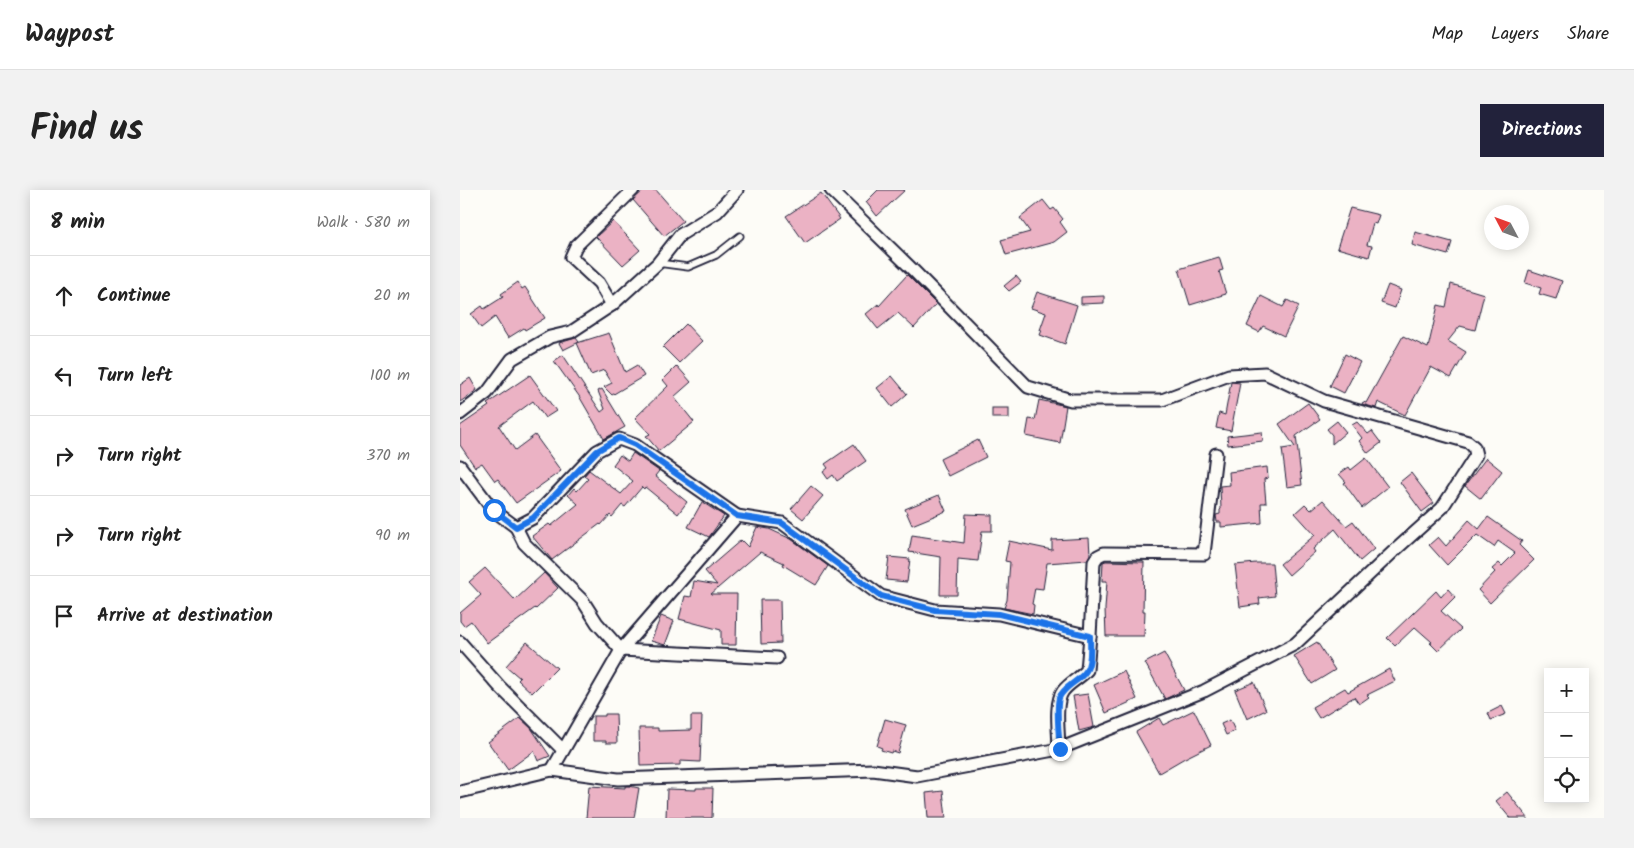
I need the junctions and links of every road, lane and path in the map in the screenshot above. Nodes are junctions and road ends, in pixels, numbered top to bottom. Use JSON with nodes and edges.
{"nodes":[{"id":1,"x":633,"y":190,"type":"edge"},
{"id":2,"x":737,"y":190,"type":"edge"},
{"id":3,"x":831,"y":190,"type":"edge"},
{"id":4,"x":740,"y":236,"type":"dead end"},
{"id":5,"x":658,"y":263,"type":"junction"},
{"id":6,"x":612,"y":305,"type":"junction"},
{"id":7,"x":460,"y":414,"type":"edge"},
{"id":8,"x":1216,"y":454,"type":"dead end"},
{"id":9,"x":460,"y":466,"type":"edge"},
{"id":10,"x":737,"y":516,"type":"junction"},
{"id":11,"x":516,"y":527,"type":"junction"},
{"id":12,"x":1090,"y":636,"type":"junction"},
{"id":13,"x":460,"y":642,"type":"edge"},
{"id":14,"x":621,"y":650,"type":"junction"},
{"id":15,"x":777,"y":658,"type":"dead end"},
{"id":16,"x":1060,"y":749,"type":"junction"},
{"id":17,"x":563,"y":750,"type":"junction"},
{"id":18,"x":552,"y":770,"type":"junction"},
{"id":19,"x":460,"y":792,"type":"edge"}],
"edges":[{"from":1,"to":6,"type":"street"},
{"from":2,"to":5,"type":"street"},
{"from":3,"to":16,"type":"street"},
{"from":4,"to":5,"type":"lane"},
{"from":5,"to":6,"type":"street"},
{"from":6,"to":7,"type":"street"},
{"from":8,"to":12,"type":"street"},
{"from":9,"to":11,"type":"street"},
{"from":10,"to":11,"type":"street"},
{"from":10,"to":12,"type":"street"},
{"from":10,"to":14,"type":"street"},
{"from":11,"to":14,"type":"street"},
{"from":12,"to":16,"type":"street"},
{"from":13,"to":17,"type":"street"},
{"from":14,"to":15,"type":"street"},
{"from":14,"to":17,"type":"street"},
{"from":16,"to":18,"type":"street"},
{"from":17,"to":18,"type":"street"},
{"from":18,"to":19,"type":"street"}]}
